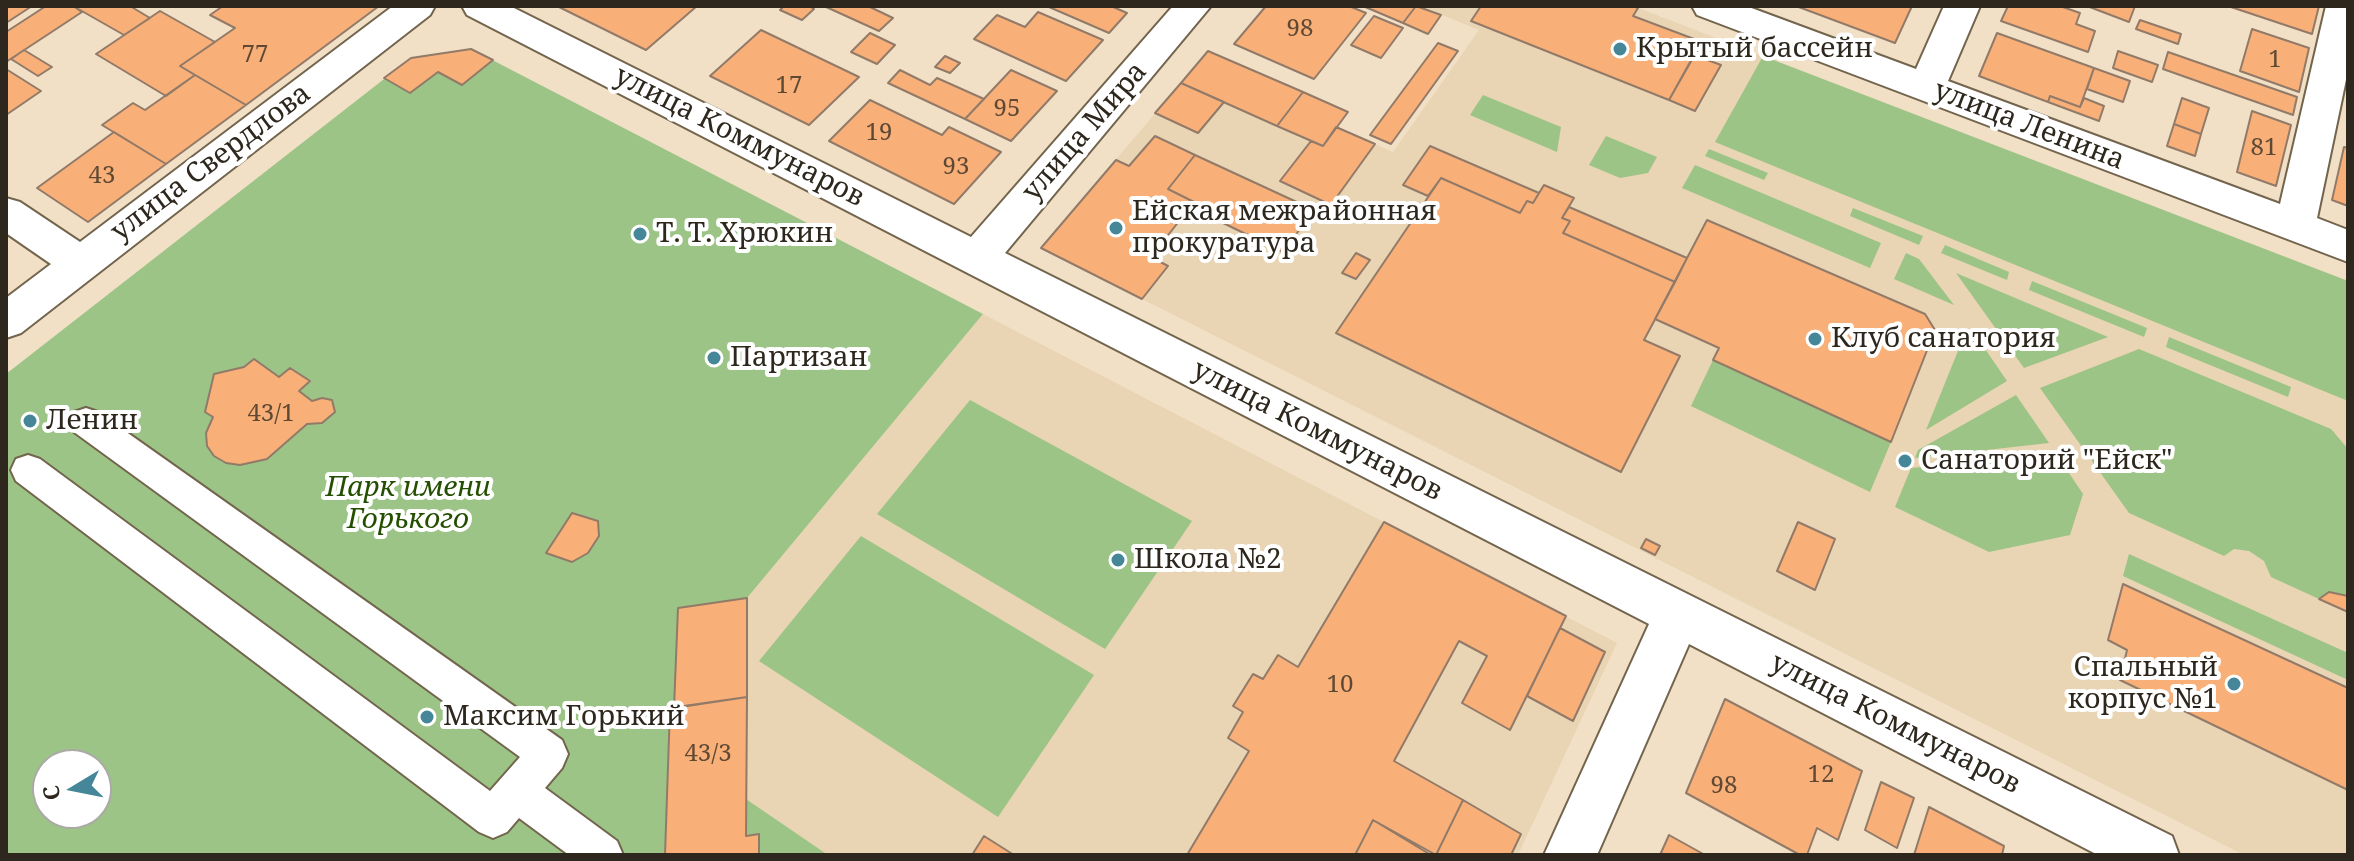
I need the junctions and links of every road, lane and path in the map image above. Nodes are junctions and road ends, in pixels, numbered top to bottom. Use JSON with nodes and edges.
{"nodes":[{"id":1,"x":417,"y":6,"type":"edge"},
{"id":2,"x":480,"y":6,"type":"edge"},
{"id":3,"x":1193,"y":6,"type":"edge"},
{"id":4,"x":1710,"y":6,"type":"edge"},
{"id":5,"x":1962,"y":6,"type":"edge"},
{"id":6,"x":2344,"y":6,"type":"edge"},
{"id":7,"x":1927,"y":87,"type":"junction"},
{"id":8,"x":6,"y":213,"type":"edge"},
{"id":9,"x":2295,"y":226,"type":"junction"},
{"id":10,"x":2348,"y":246,"type":"edge"},
{"id":11,"x":977,"y":258,"type":"junction"},
{"id":12,"x":81,"y":263,"type":"junction"},
{"id":13,"x":6,"y":321,"type":"edge"},
{"id":14,"x":86,"y":422,"type":"dead end"},
{"id":15,"x":28,"y":470,"type":"dead end"},
{"id":16,"x":1678,"y":614,"type":"junction"},
{"id":17,"x":516,"y":791,"type":"junction"},
{"id":18,"x":603,"y":855,"type":"edge"},
{"id":19,"x":1570,"y":855,"type":"edge"},
{"id":20,"x":2153,"y":855,"type":"edge"}],
"edges":[{"from":1,"to":12,"type":"street","name":"улица Свердлова"},
{"from":2,"to":11,"type":"street","name":"улица Коммунаров"},
{"from":3,"to":11,"type":"street","name":"улица Мира"},
{"from":4,"to":7,"type":"street","name":"улица Ленина"},
{"from":5,"to":7,"type":"street"},
{"from":6,"to":9,"type":"street"},
{"from":7,"to":9,"type":"street","name":"улица Ленина"},
{"from":8,"to":12,"type":"street"},
{"from":9,"to":10,"type":"street","name":"улица Ленина"},
{"from":11,"to":16,"type":"street","name":"улица Коммунаров"},
{"from":12,"to":13,"type":"street","name":"улица Свердлова"},
{"from":14,"to":17,"type":"street"},
{"from":15,"to":17,"type":"street"},
{"from":16,"to":19,"type":"street"},
{"from":16,"to":20,"type":"street","name":"улица Коммунаров"},
{"from":17,"to":18,"type":"street"}]}
